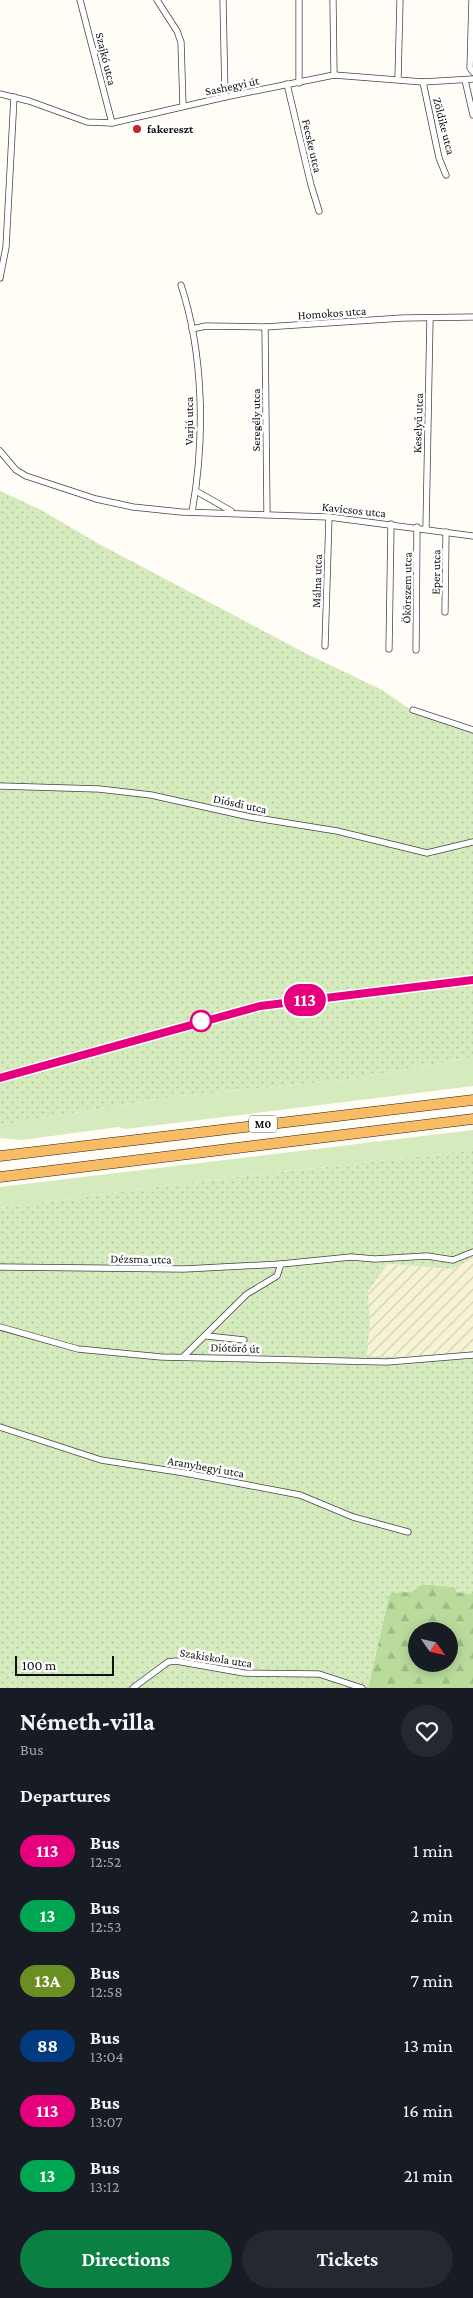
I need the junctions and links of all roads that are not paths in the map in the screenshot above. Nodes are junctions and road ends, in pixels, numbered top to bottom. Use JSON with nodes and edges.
{"nodes":[{"id":1,"x":80,"y":0,"type":"edge"},
{"id":2,"x":157,"y":0,"type":"edge"},
{"id":3,"x":223,"y":0,"type":"edge"},
{"id":4,"x":299,"y":0,"type":"edge"},
{"id":5,"x":334,"y":0,"type":"edge"},
{"id":6,"x":400,"y":0,"type":"edge"},
{"id":7,"x":472,"y":0,"type":"edge"},
{"id":8,"x":472,"y":70,"type":"edge"},
{"id":9,"x":334,"y":75,"type":"junction"},
{"id":10,"x":398,"y":79,"type":"junction"},
{"id":11,"x":473,"y":79,"type":"edge"},
{"id":12,"x":465,"y":80,"type":"junction"},
{"id":13,"x":423,"y":82,"type":"junction"},
{"id":14,"x":299,"y":83,"type":"junction"},
{"id":15,"x":287,"y":84,"type":"junction"},
{"id":16,"x":0,"y":94,"type":"edge"},
{"id":17,"x":14,"y":97,"type":"junction"},
{"id":18,"x":225,"y":97,"type":"junction"},
{"id":19,"x":183,"y":106,"type":"junction"},
{"id":20,"x":473,"y":115,"type":"edge"},
{"id":21,"x":112,"y":123,"type":"junction"},
{"id":22,"x":446,"y":175,"type":"dead end"},
{"id":23,"x":320,"y":211,"type":"dead end"},
{"id":24,"x":0,"y":278,"type":"edge"},
{"id":25,"x":181,"y":285,"type":"dead end"},
{"id":26,"x":473,"y":317,"type":"edge"},
{"id":27,"x":430,"y":318,"type":"junction"},
{"id":28,"x":265,"y":327,"type":"junction"},
{"id":29,"x":192,"y":329,"type":"junction"},
{"id":30,"x":0,"y":451,"type":"edge"},
{"id":31,"x":196,"y":491,"type":"junction"},
{"id":32,"x":213,"y":501,"type":"junction"},
{"id":33,"x":192,"y":512,"type":"junction"},
{"id":34,"x":211,"y":512,"type":"junction"},
{"id":35,"x":232,"y":512,"type":"junction"},
{"id":36,"x":267,"y":514,"type":"junction"},
{"id":37,"x":329,"y":517,"type":"junction"},
{"id":38,"x":391,"y":524,"type":"junction"},
{"id":39,"x":417,"y":527,"type":"junction"},
{"id":40,"x":426,"y":528,"type":"junction"},
{"id":41,"x":446,"y":532,"type":"junction"},
{"id":42,"x":473,"y":536,"type":"edge"},
{"id":43,"x":445,"y":612,"type":"dead end"},
{"id":44,"x":325,"y":646,"type":"dead end"},
{"id":45,"x":389,"y":649,"type":"dead end"},
{"id":46,"x":416,"y":650,"type":"dead end"},
{"id":47,"x":413,"y":710,"type":"dead end"},
{"id":48,"x":473,"y":730,"type":"edge"},
{"id":49,"x":0,"y":786,"type":"edge"},
{"id":50,"x":473,"y":842,"type":"edge"},
{"id":51,"x":473,"y":980,"type":"edge"},
{"id":52,"x":0,"y":1078,"type":"edge"},
{"id":53,"x":473,"y":1100,"type":"edge"},
{"id":54,"x":473,"y":1119,"type":"edge"},
{"id":55,"x":0,"y":1156,"type":"edge"},
{"id":56,"x":0,"y":1177,"type":"edge"},
{"id":57,"x":473,"y":1252,"type":"edge"},
{"id":58,"x":281,"y":1264,"type":"junction"},
{"id":59,"x":0,"y":1267,"type":"edge"},
{"id":60,"x":0,"y":1327,"type":"edge"},
{"id":61,"x":207,"y":1336,"type":"junction"},
{"id":62,"x":244,"y":1340,"type":"dead end"},
{"id":63,"x":473,"y":1355,"type":"edge"},
{"id":64,"x":184,"y":1356,"type":"junction"},
{"id":65,"x":0,"y":1427,"type":"edge"},
{"id":66,"x":408,"y":1532,"type":"dead end"},
{"id":67,"x":133,"y":1688,"type":"edge"},
{"id":68,"x":362,"y":1688,"type":"edge"}],
"edges":[{"from":1,"to":21,"type":"street","name":"Szajkó utca"},
{"from":2,"to":19,"type":"street"},
{"from":3,"to":18,"type":"street"},
{"from":4,"to":14,"type":"street"},
{"from":5,"to":9,"type":"street"},
{"from":6,"to":10,"type":"street"},
{"from":7,"to":8,"type":"street"},
{"from":9,"to":10,"type":"street","name":"Sashegyi út"},
{"from":9,"to":14,"type":"street","name":"Sashegyi út"},
{"from":10,"to":13,"type":"street","name":"Sashegyi út"},
{"from":11,"to":12,"type":"street","name":"Sashegyi út"},
{"from":12,"to":13,"type":"street","name":"Sashegyi út"},
{"from":12,"to":20,"type":"street"},
{"from":13,"to":22,"type":"street","name":"Zöldike utca"},
{"from":14,"to":15,"type":"street","name":"Sashegyi út"},
{"from":15,"to":18,"type":"street","name":"Sashegyi út"},
{"from":15,"to":23,"type":"street","name":"Fecske utca"},
{"from":16,"to":17,"type":"street","name":"Sashegyi út"},
{"from":17,"to":21,"type":"street","name":"Sashegyi út"},
{"from":17,"to":24,"type":"street"},
{"from":18,"to":19,"type":"street","name":"Sashegyi út"},
{"from":19,"to":21,"type":"street","name":"Sashegyi út"},
{"from":25,"to":29,"type":"street","name":"Varjú utca"},
{"from":26,"to":27,"type":"street","name":"Homokos utca"},
{"from":27,"to":28,"type":"street","name":"Homokos utca"},
{"from":27,"to":40,"type":"street","name":"Keselyű utca"},
{"from":28,"to":29,"type":"street","name":"Homokos utca"},
{"from":28,"to":36,"type":"street","name":"Seregély utca"},
{"from":29,"to":31,"type":"street","name":"Varjú utca"},
{"from":30,"to":33,"type":"street","name":"Kavicsos utca"},
{"from":31,"to":32,"type":"street","name":"Kavicsos utca"},
{"from":31,"to":33,"type":"street","name":"Varjú utca"},
{"from":32,"to":34,"type":"street"},
{"from":32,"to":35,"type":"street","name":"Kavicsos utca"},
{"from":33,"to":34,"type":"street","name":"Kavicsos utca"},
{"from":34,"to":35,"type":"street","name":"Kavicsos utca"},
{"from":35,"to":36,"type":"street","name":"Kavicsos utca"},
{"from":36,"to":37,"type":"street","name":"Kavicsos utca"},
{"from":37,"to":38,"type":"street","name":"Kavicsos utca"},
{"from":37,"to":44,"type":"street","name":"Málna utca"},
{"from":38,"to":39,"type":"street","name":"Kavicsos utca"},
{"from":38,"to":45,"type":"street"},
{"from":39,"to":40,"type":"street","name":"Kavicsos utca"},
{"from":39,"to":46,"type":"street","name":"Ökörszem utca"},
{"from":40,"to":41,"type":"street","name":"Kavicsos utca"},
{"from":41,"to":42,"type":"street","name":"Kavicsos utca"},
{"from":41,"to":43,"type":"street","name":"Eper utca"},
{"from":47,"to":48,"type":"street"},
{"from":49,"to":50,"type":"street","name":"Diósdi utca"},
{"from":51,"to":52,"type":"street"},
{"from":53,"to":55,"type":"highway","number":"M0"},
{"from":54,"to":56,"type":"highway","number":"M0"},
{"from":57,"to":58,"type":"street","name":"Dézsma utca"},
{"from":58,"to":59,"type":"street","name":"Dézsma utca"},
{"from":58,"to":61,"type":"street"},
{"from":60,"to":64,"type":"street","name":"Diótörő út"},
{"from":61,"to":62,"type":"street"},
{"from":61,"to":64,"type":"street"},
{"from":63,"to":64,"type":"street","name":"Diótörő út"},
{"from":65,"to":66,"type":"street","name":"Aranyhegyi utca"},
{"from":67,"to":68,"type":"street","name":"Szakiskola utca"}]}
